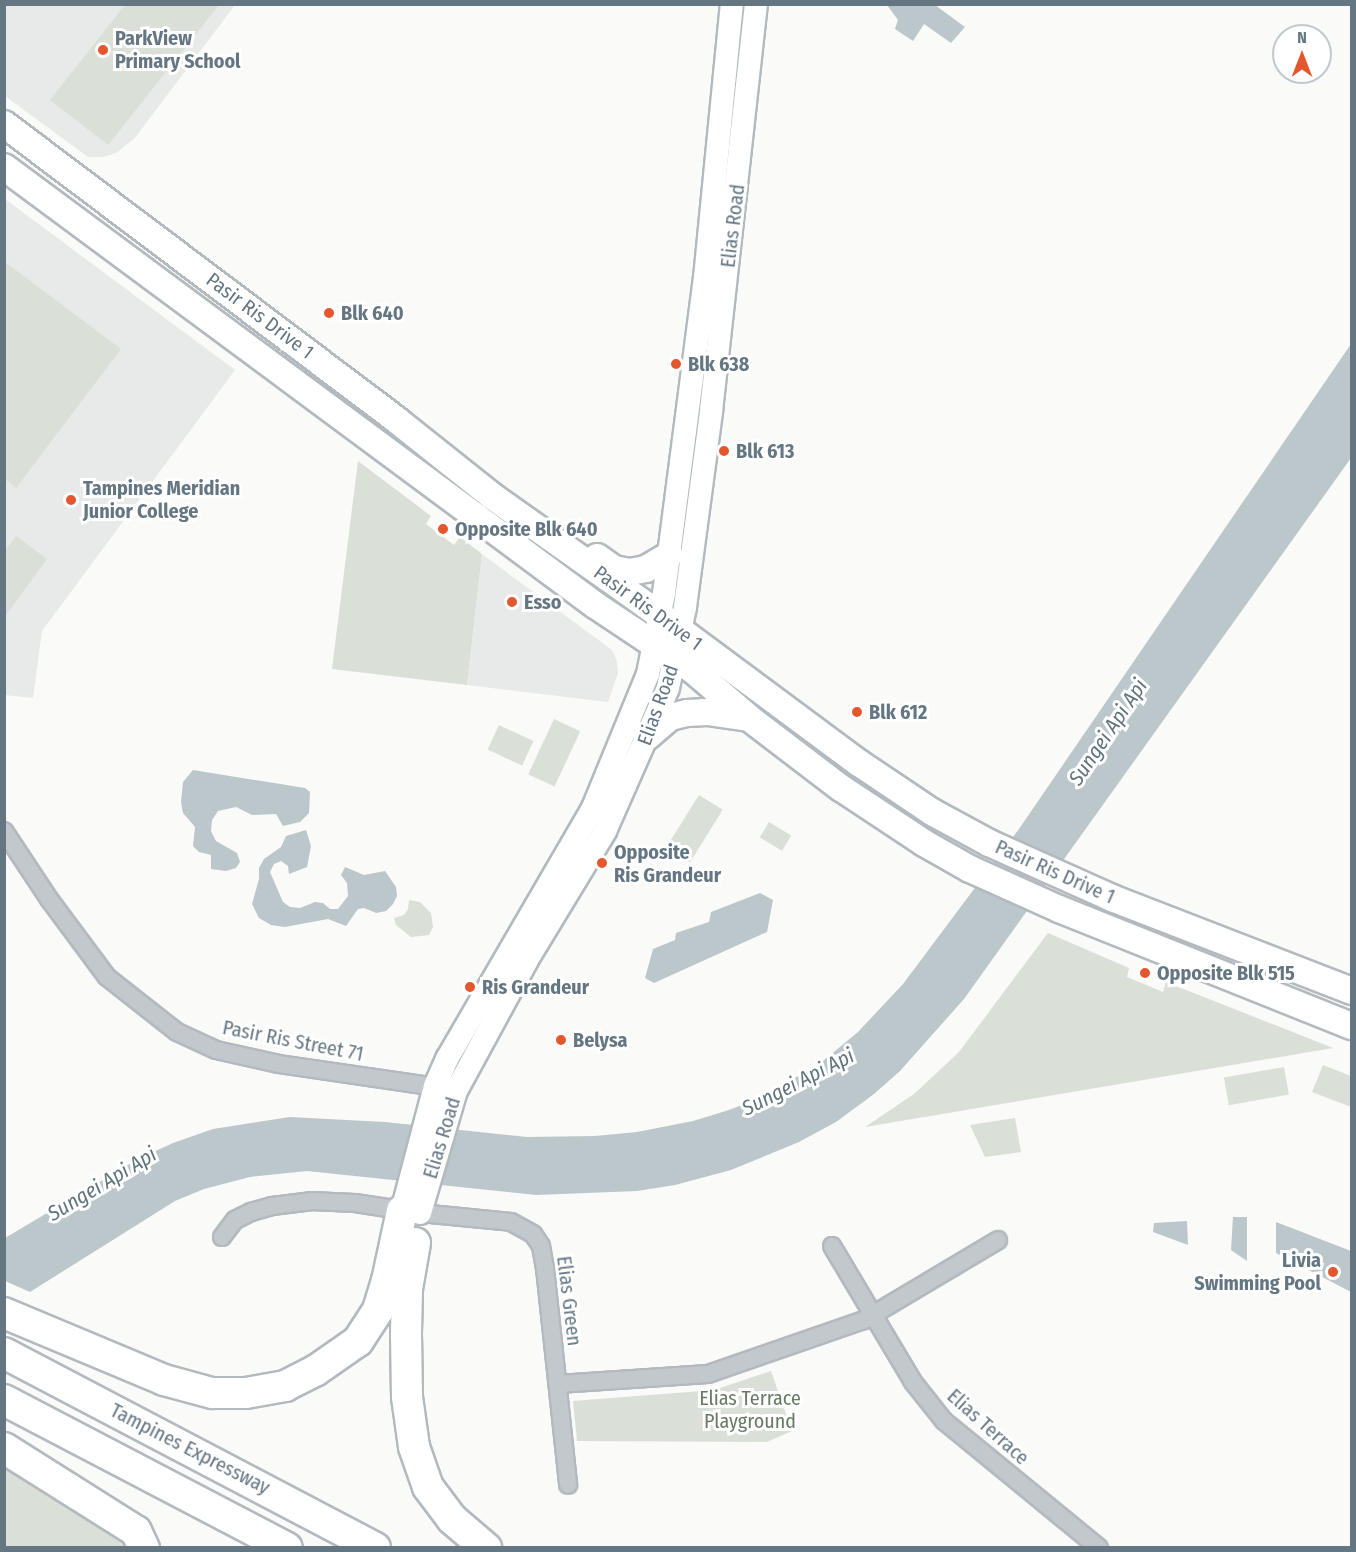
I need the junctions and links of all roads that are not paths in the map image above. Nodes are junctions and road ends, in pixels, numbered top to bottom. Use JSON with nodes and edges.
{"nodes":[{"id":1,"x":732,"y":4,"type":"edge"},
{"id":2,"x":756,"y":4,"type":"edge"},
{"id":3,"x":4,"y":124,"type":"edge"},
{"id":4,"x":4,"y":167,"type":"edge"},
{"id":5,"x":540,"y":531,"type":"junction"},
{"id":6,"x":669,"y":555,"type":"junction"},
{"id":7,"x":660,"y":616,"type":"junction"},
{"id":8,"x":681,"y":632,"type":"junction"},
{"id":9,"x":665,"y":653,"type":"junction"},
{"id":10,"x":749,"y":718,"type":"junction"},
{"id":11,"x":647,"y":737,"type":"junction"},
{"id":12,"x":4,"y":831,"type":"edge"},
{"id":13,"x":1352,"y":991,"type":"edge"},
{"id":14,"x":1352,"y":1026,"type":"edge"},
{"id":15,"x":442,"y":1099,"type":"junction"},
{"id":16,"x":414,"y":1198,"type":"junction"},
{"id":17,"x":222,"y":1237,"type":"dead end"},
{"id":18,"x":998,"y":1240,"type":"dead end"},
{"id":19,"x":832,"y":1246,"type":"dead end"},
{"id":20,"x":4,"y":1313,"type":"edge"},
{"id":21,"x":872,"y":1316,"type":"junction"},
{"id":22,"x":4,"y":1353,"type":"edge"},
{"id":23,"x":558,"y":1384,"type":"junction"},
{"id":24,"x":4,"y":1400,"type":"edge"},
{"id":25,"x":4,"y":1448,"type":"edge"},
{"id":26,"x":568,"y":1485,"type":"dead end"},
{"id":27,"x":144,"y":1548,"type":"edge"},
{"id":28,"x":287,"y":1548,"type":"edge"},
{"id":29,"x":375,"y":1548,"type":"edge"},
{"id":30,"x":486,"y":1548,"type":"edge"},
{"id":31,"x":1099,"y":1548,"type":"edge"}],
"edges":[{"from":1,"to":6,"type":"main road","name":"Elias Road"},
{"from":2,"to":8,"type":"main road","name":"Elias Road"},
{"from":3,"to":5,"type":"main road","name":"Pasir Ris Drive 1"},
{"from":4,"to":9,"type":"main road","name":"Pasir Ris Drive 1"},
{"from":5,"to":6,"type":"main road"},
{"from":5,"to":7,"type":"main road","name":"Pasir Ris Drive 1"},
{"from":6,"to":7,"type":"main road","name":"Elias Road"},
{"from":7,"to":8,"type":"main road","name":"Pasir Ris Drive 1"},
{"from":7,"to":9,"type":"main road","name":"Elias Road"},
{"from":8,"to":9,"type":"main road","name":"Elias Road"},
{"from":8,"to":13,"type":"main road","name":"Pasir Ris Drive 1"},
{"from":9,"to":10,"type":"main road","name":"Pasir Ris Drive 1"},
{"from":9,"to":11,"type":"main road","name":"Elias Road"},
{"from":9,"to":15,"type":"main road","name":"Elias Road"},
{"from":10,"to":11,"type":"main road"},
{"from":10,"to":14,"type":"main road","name":"Pasir Ris Drive 1"},
{"from":11,"to":15,"type":"main road","name":"Elias Road"},
{"from":12,"to":15,"type":"street","name":"Pasir Ris Street 71"},
{"from":15,"to":16,"type":"main road","name":"Elias Road"},
{"from":16,"to":17,"type":"street","name":"Elias Green"},
{"from":16,"to":20,"type":"highway"},
{"from":16,"to":23,"type":"street","name":"Elias Green"},
{"from":16,"to":30,"type":"highway"},
{"from":18,"to":21,"type":"street"},
{"from":19,"to":21,"type":"street","name":"Elias Terrace"},
{"from":21,"to":23,"type":"street"},
{"from":21,"to":31,"type":"street","name":"Elias Terrace"},
{"from":22,"to":29,"type":"highway","name":"Tampines Expressway"},
{"from":23,"to":26,"type":"street","name":"Elias Green"},
{"from":24,"to":28,"type":"highway"},
{"from":25,"to":27,"type":"highway"}]}
